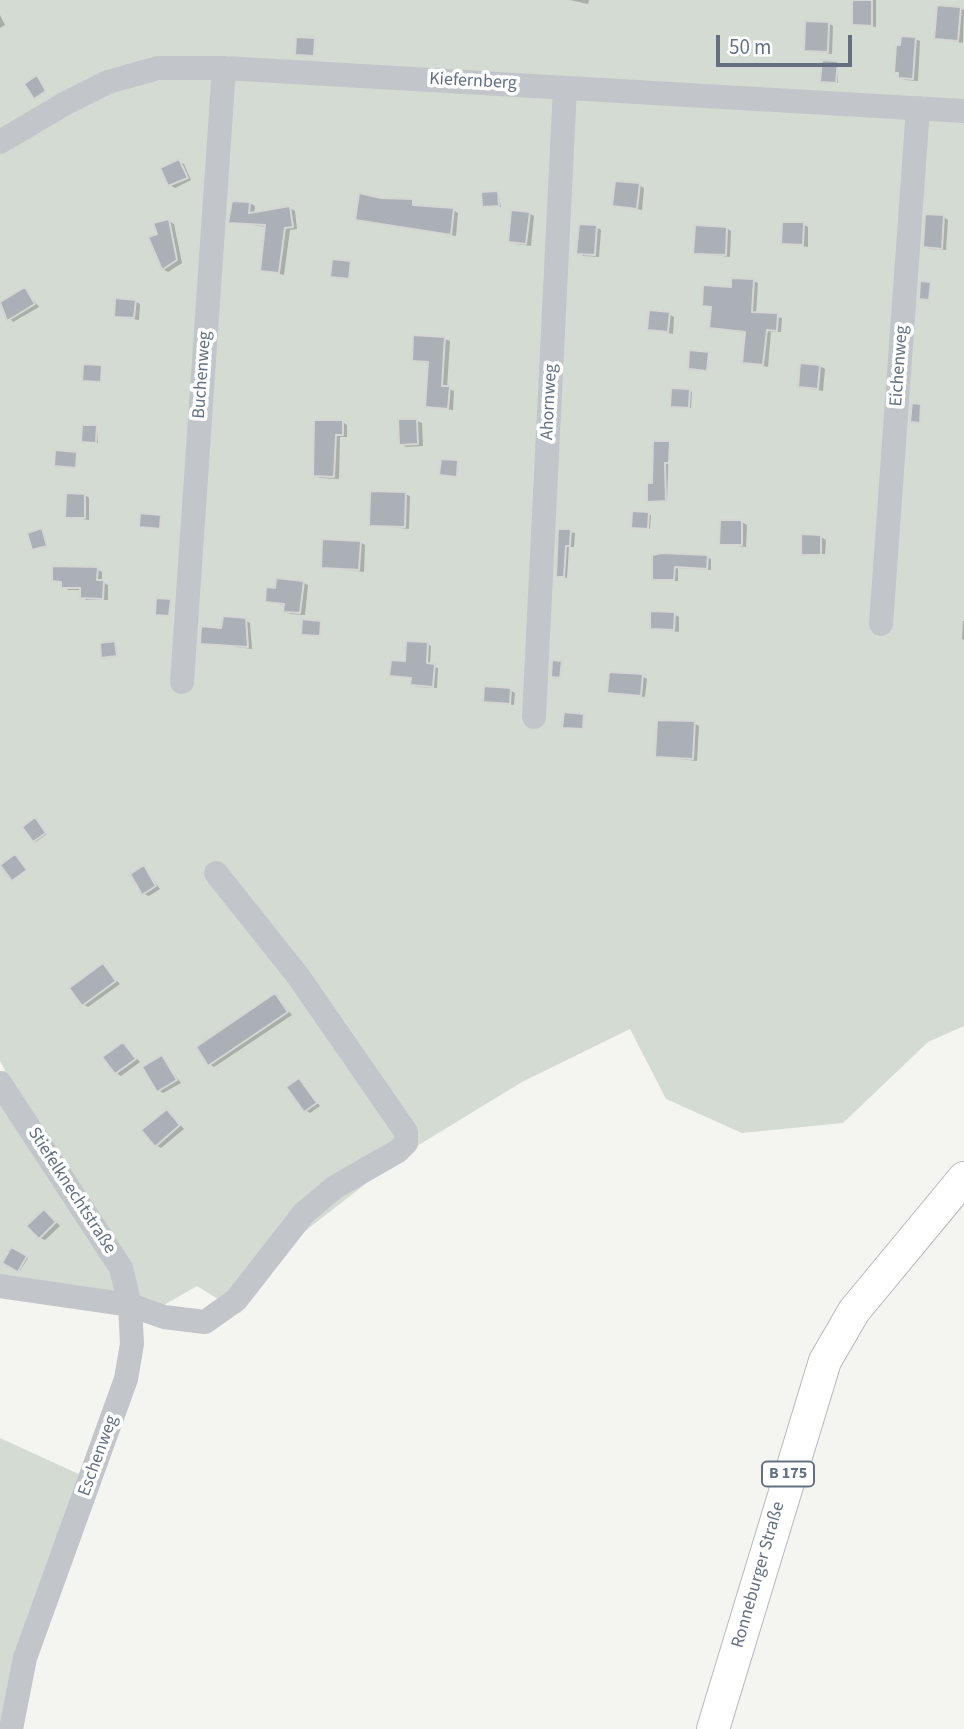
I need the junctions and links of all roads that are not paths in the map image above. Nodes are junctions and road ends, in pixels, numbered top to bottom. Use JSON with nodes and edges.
{"nodes":[{"id":1,"x":224,"y":68,"type":"junction"},
{"id":2,"x":565,"y":88,"type":"junction"},
{"id":3,"x":918,"y":108,"type":"junction"},
{"id":4,"x":964,"y":111,"type":"edge"},
{"id":5,"x":0,"y":142,"type":"edge"},
{"id":6,"x":881,"y":624,"type":"dead end"},
{"id":7,"x":182,"y":682,"type":"dead end"},
{"id":8,"x":534,"y":717,"type":"dead end"},
{"id":9,"x":216,"y":873,"type":"dead end"},
{"id":10,"x":0,"y":1083,"type":"edge"},
{"id":11,"x":964,"y":1178,"type":"edge"},
{"id":12,"x":0,"y":1286,"type":"edge"},
{"id":13,"x":130,"y":1305,"type":"junction"},
{"id":14,"x":11,"y":1729,"type":"edge"},
{"id":15,"x":713,"y":1729,"type":"edge"}],
"edges":[{"from":1,"to":2,"type":"street","name":"Kiefernberg"},
{"from":1,"to":5,"type":"street","name":"Kiefernberg"},
{"from":1,"to":7,"type":"street","name":"Buchenweg"},
{"from":2,"to":3,"type":"street","name":"Kiefernberg"},
{"from":2,"to":8,"type":"street","name":"Ahornweg"},
{"from":3,"to":4,"type":"street","name":"Kiefernberg"},
{"from":3,"to":6,"type":"street","name":"Eichenweg"},
{"from":9,"to":13,"type":"street"},
{"from":10,"to":13,"type":"street","name":"Stiefelknechtstraße"},
{"from":11,"to":15,"type":"main road","name":"Ronneburger Straße","number":"B 175"},
{"from":12,"to":13,"type":"street"},
{"from":13,"to":14,"type":"street","name":"Eschenweg"}]}
